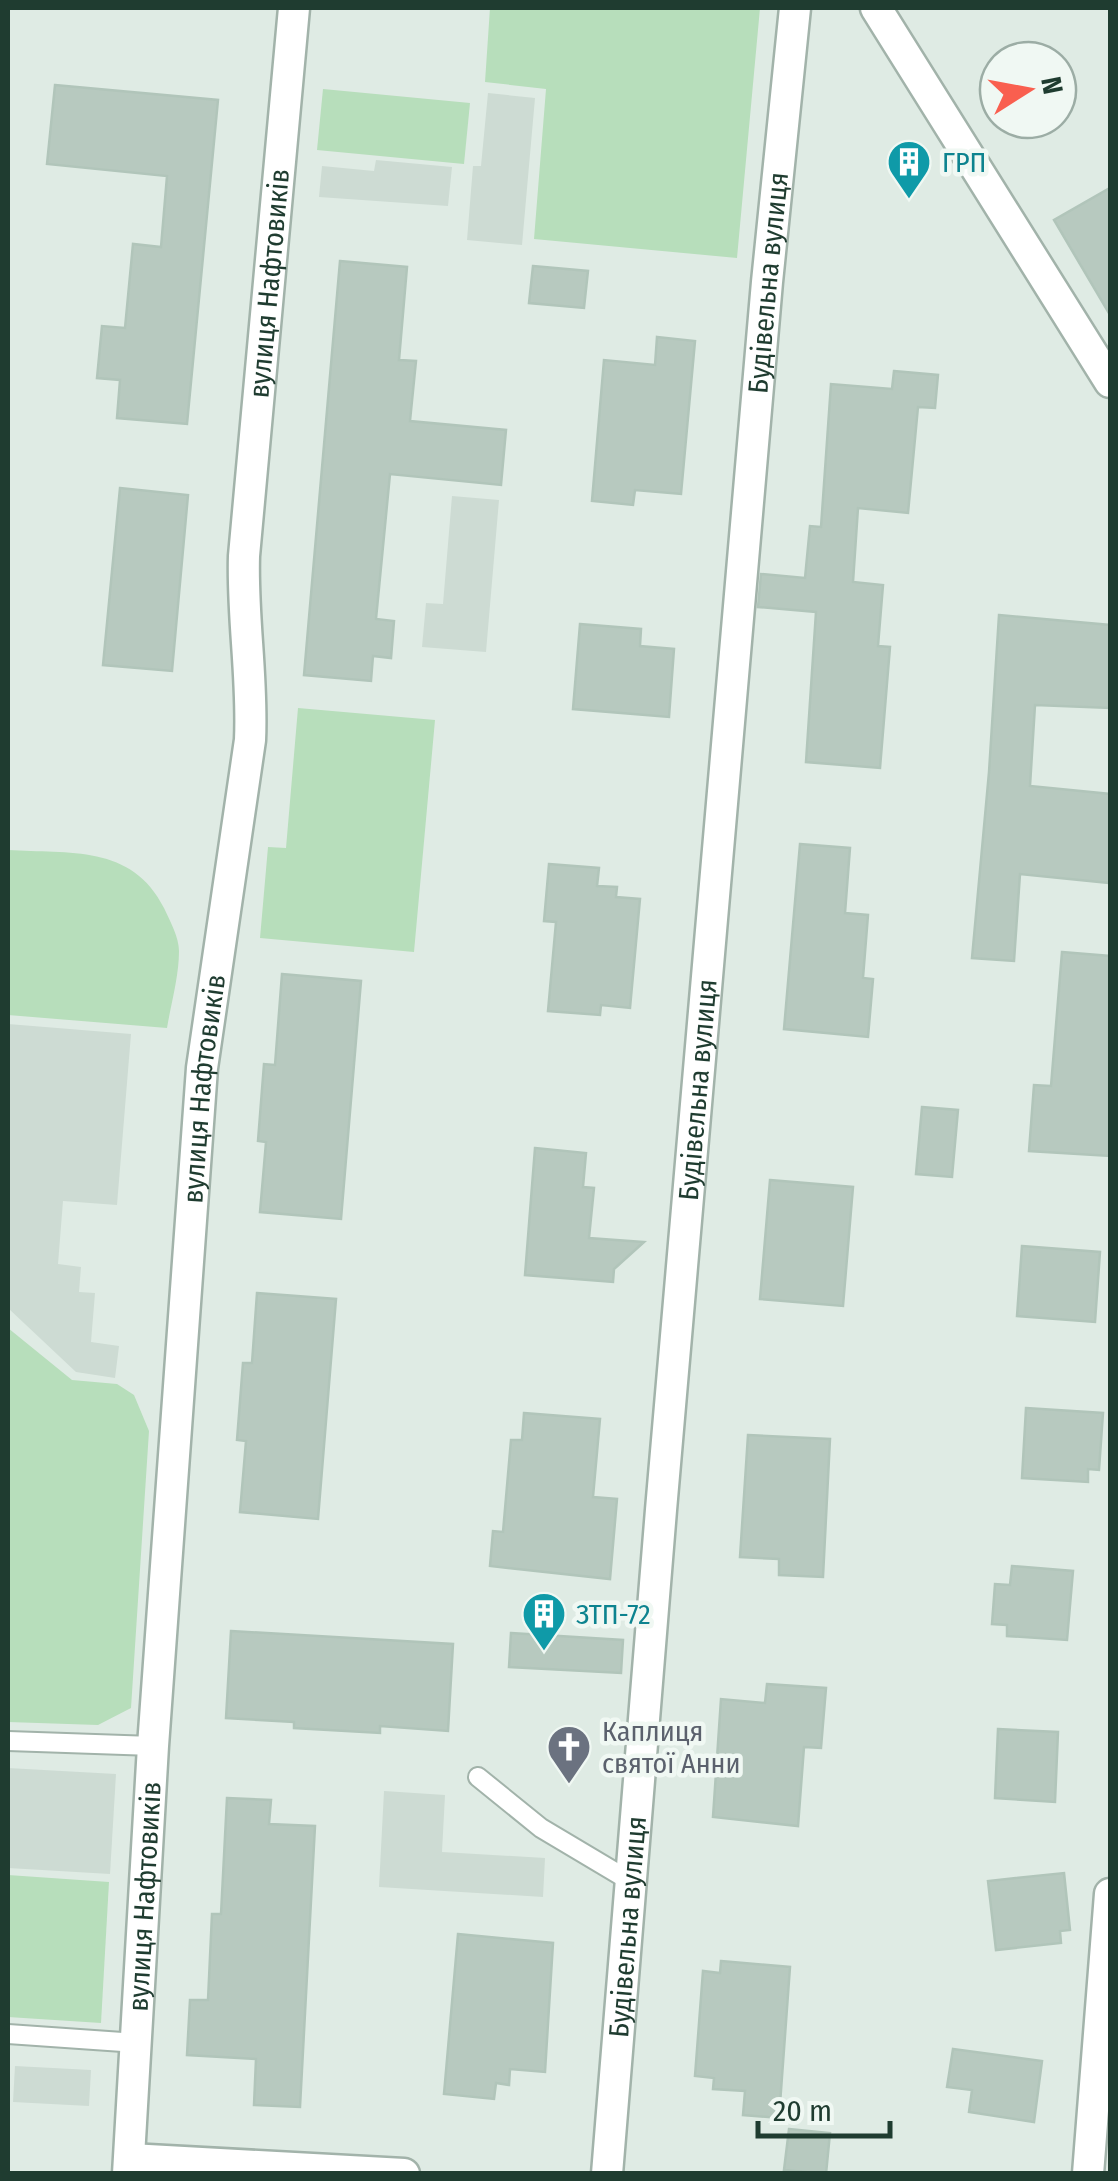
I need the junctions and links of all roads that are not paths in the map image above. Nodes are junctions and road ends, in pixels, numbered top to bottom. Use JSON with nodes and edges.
{"nodes":[{"id":1,"x":294,"y":8,"type":"edge"},
{"id":2,"x":795,"y":8,"type":"edge"},
{"id":3,"x":876,"y":8,"type":"edge"},
{"id":4,"x":1110,"y":382,"type":"edge"},
{"id":5,"x":8,"y":1740,"type":"edge"},
{"id":6,"x":154,"y":1746,"type":"junction"},
{"id":7,"x":478,"y":1777,"type":"dead end"},
{"id":8,"x":630,"y":1881,"type":"junction"},
{"id":9,"x":1110,"y":1894,"type":"edge"},
{"id":10,"x":8,"y":2034,"type":"edge"},
{"id":11,"x":137,"y":2043,"type":"junction"},
{"id":12,"x":129,"y":2166,"type":"edge"},
{"id":13,"x":404,"y":2174,"type":"edge"},
{"id":14,"x":607,"y":2174,"type":"edge"},
{"id":15,"x":1088,"y":2174,"type":"edge"}],
"edges":[{"from":1,"to":6,"type":"street","name":"вулиця Нафтовиків"},
{"from":2,"to":8,"type":"street","name":"Будівельна вулиця"},
{"from":3,"to":4,"type":"street"},
{"from":5,"to":6,"type":"lane"},
{"from":6,"to":11,"type":"street","name":"вулиця Нафтовиків"},
{"from":7,"to":8,"type":"lane"},
{"from":8,"to":14,"type":"street","name":"Будівельна вулиця"},
{"from":9,"to":15,"type":"street"},
{"from":10,"to":11,"type":"lane"},
{"from":11,"to":12,"type":"street","name":"вулиця Нафтовиків"},
{"from":12,"to":13,"type":"street"}]}
